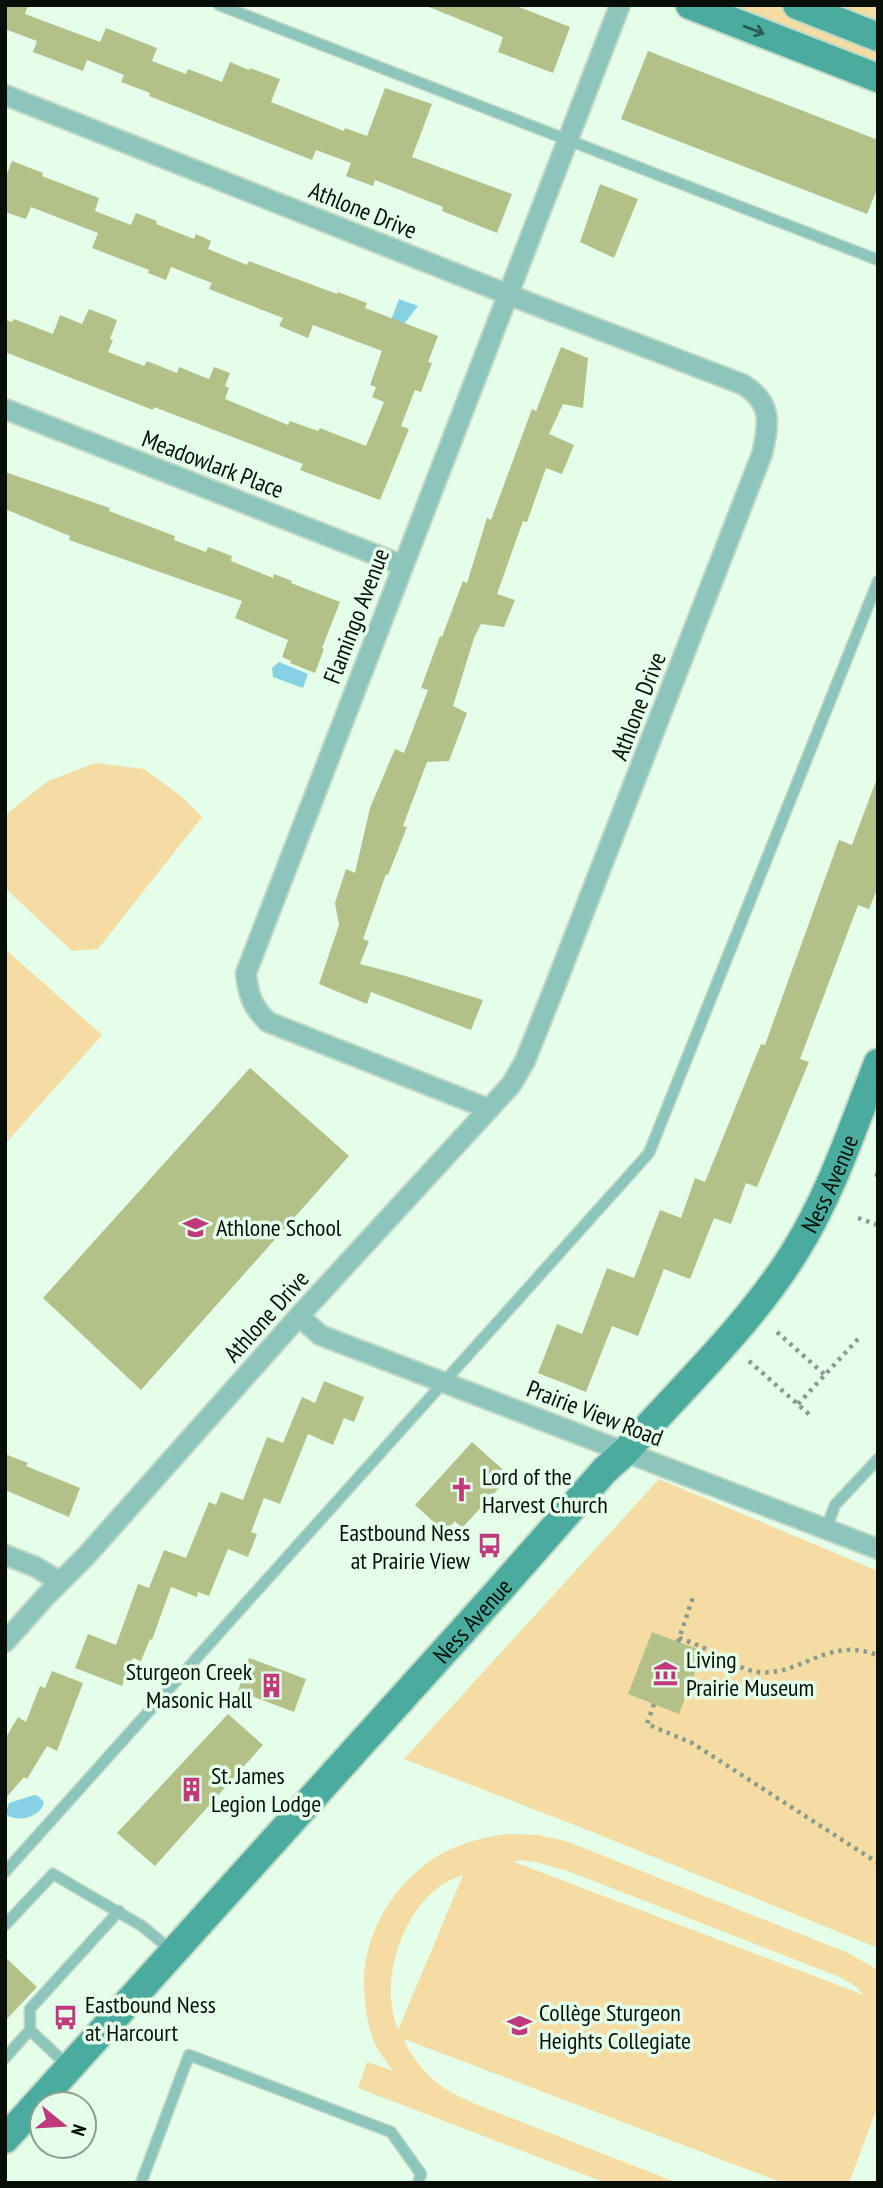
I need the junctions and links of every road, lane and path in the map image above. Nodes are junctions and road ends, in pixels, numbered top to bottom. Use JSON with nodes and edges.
{"nodes":[{"id":1,"x":219,"y":5,"type":"edge"},
{"id":2,"x":621,"y":5,"type":"edge"},
{"id":3,"x":690,"y":5,"type":"edge"},
{"id":4,"x":797,"y":5,"type":"edge"},
{"id":5,"x":878,"y":37,"type":"edge"},
{"id":6,"x":878,"y":78,"type":"edge"},
{"id":7,"x":5,"y":95,"type":"edge"},
{"id":8,"x":568,"y":141,"type":"junction"},
{"id":9,"x":878,"y":260,"type":"edge"},
{"id":10,"x":509,"y":295,"type":"junction"},
{"id":11,"x":5,"y":409,"type":"edge"},
{"id":12,"x":402,"y":565,"type":"junction"},
{"id":13,"x":878,"y":581,"type":"edge"},
{"id":14,"x":878,"y":1063,"type":"edge"},
{"id":15,"x":489,"y":1110,"type":"junction"},
{"id":16,"x":858,"y":1218,"type":"dead end"},
{"id":17,"x":878,"y":1225,"type":"edge"},
{"id":18,"x":299,"y":1315,"type":"junction"},
{"id":19,"x":777,"y":1332,"type":"dead end"},
{"id":20,"x":858,"y":1339,"type":"dead end"},
{"id":21,"x":749,"y":1362,"type":"dead end"},
{"id":22,"x":825,"y":1375,"type":"junction"},
{"id":23,"x":445,"y":1382,"type":"junction"},
{"id":24,"x":799,"y":1405,"type":"junction"},
{"id":25,"x":811,"y":1416,"type":"dead end"},
{"id":26,"x":625,"y":1452,"type":"junction"},
{"id":27,"x":878,"y":1459,"type":"edge"},
{"id":28,"x":826,"y":1529,"type":"junction"},
{"id":29,"x":878,"y":1549,"type":"edge"},
{"id":30,"x":5,"y":1555,"type":"edge"},
{"id":31,"x":60,"y":1583,"type":"junction"},
{"id":32,"x":693,"y":1597,"type":"dead end"},
{"id":33,"x":5,"y":1642,"type":"edge"},
{"id":34,"x":878,"y":1655,"type":"edge"},
{"id":35,"x":654,"y":1704,"type":"dead end"},
{"id":36,"x":878,"y":1863,"type":"edge"},
{"id":37,"x":5,"y":1872,"type":"edge"},
{"id":38,"x":119,"y":1911,"type":"junction"},
{"id":39,"x":5,"y":1925,"type":"edge"},
{"id":40,"x":174,"y":1953,"type":"junction"},
{"id":41,"x":30,"y":2030,"type":"junction"},
{"id":42,"x":5,"y":2058,"type":"edge"},
{"id":43,"x":69,"y":2067,"type":"junction"},
{"id":44,"x":5,"y":2139,"type":"edge"},
{"id":45,"x":141,"y":2183,"type":"edge"},
{"id":46,"x":418,"y":2183,"type":"edge"}],
"edges":[{"from":1,"to":8,"type":"lane"},
{"from":2,"to":8,"type":"street","name":"Flamingo Avenue"},
{"from":3,"to":6,"type":"main road","one_way":true},
{"from":4,"to":5,"type":"main road"},
{"from":7,"to":10,"type":"street","name":"Athlone Drive"},
{"from":8,"to":9,"type":"lane"},
{"from":8,"to":10,"type":"street","name":"Flamingo Avenue"},
{"from":10,"to":12,"type":"street","name":"Flamingo Avenue"},
{"from":10,"to":15,"type":"street","name":"Athlone Drive"},
{"from":11,"to":12,"type":"street","name":"Meadowlark Place"},
{"from":12,"to":15,"type":"street","name":"Flamingo Avenue"},
{"from":13,"to":23,"type":"lane"},
{"from":14,"to":26,"type":"main road","name":"Ness Avenue"},
{"from":15,"to":18,"type":"street","name":"Athlone Drive"},
{"from":16,"to":17,"type":"path"},
{"from":18,"to":23,"type":"street","name":"Prairie View Road"},
{"from":18,"to":31,"type":"street","name":"Athlone Drive"},
{"from":19,"to":22,"type":"path"},
{"from":20,"to":22,"type":"path"},
{"from":21,"to":24,"type":"path"},
{"from":22,"to":24,"type":"path"},
{"from":23,"to":26,"type":"street","name":"Prairie View Road"},
{"from":23,"to":37,"type":"lane"},
{"from":24,"to":25,"type":"path"},
{"from":26,"to":28,"type":"street","name":"Prairie View Road"},
{"from":26,"to":40,"type":"main road","name":"Ness Avenue"},
{"from":27,"to":28,"type":"lane"},
{"from":28,"to":29,"type":"street","name":"Prairie View Road"},
{"from":30,"to":31,"type":"street"},
{"from":31,"to":33,"type":"street","name":"Athlone Drive"},
{"from":32,"to":34,"type":"path"},
{"from":35,"to":36,"type":"path"},
{"from":38,"to":39,"type":"lane"},
{"from":38,"to":40,"type":"lane"},
{"from":38,"to":41,"type":"lane"},
{"from":40,"to":43,"type":"main road","name":"Ness Avenue"},
{"from":41,"to":42,"type":"lane"},
{"from":41,"to":43,"type":"lane"},
{"from":43,"to":44,"type":"main road","name":"Ness Avenue"},
{"from":45,"to":46,"type":"lane"}]}
